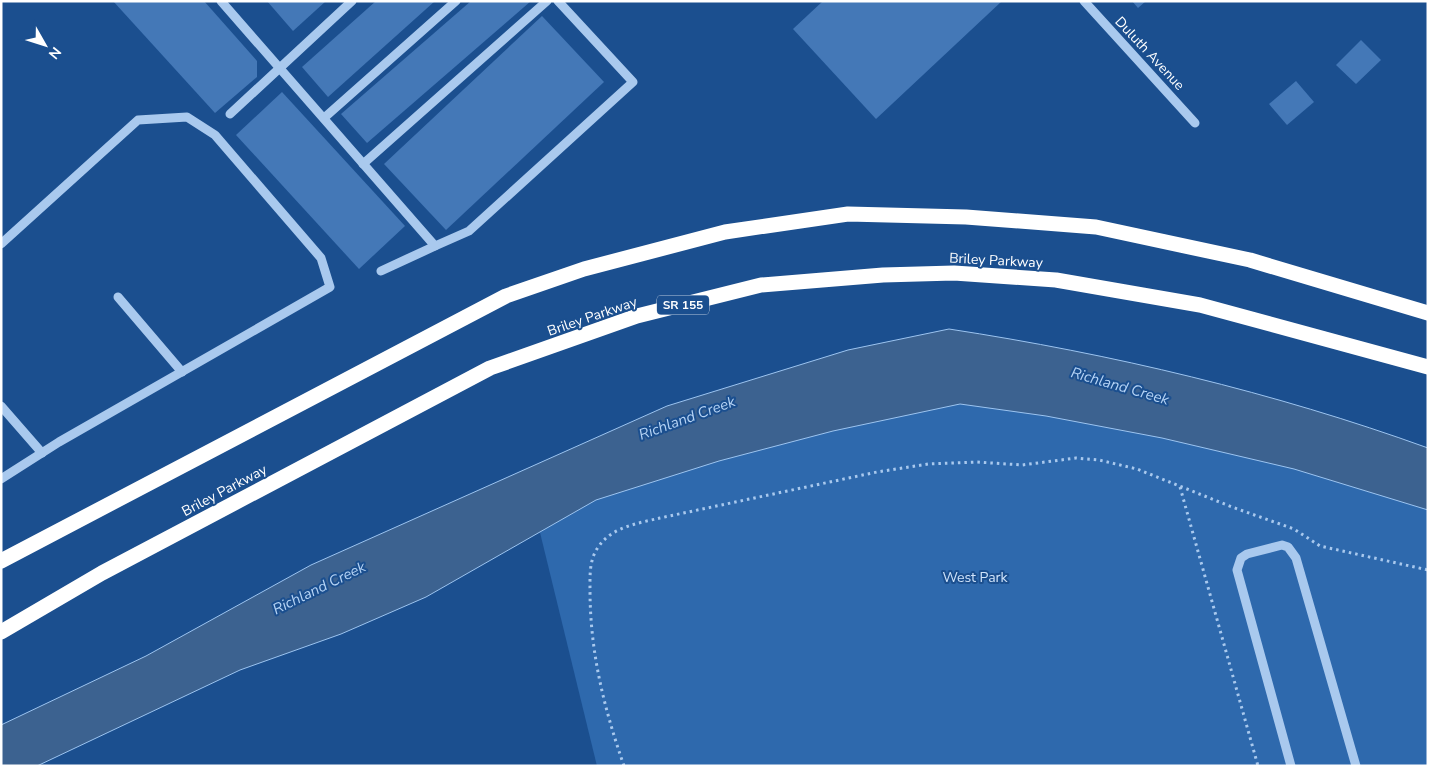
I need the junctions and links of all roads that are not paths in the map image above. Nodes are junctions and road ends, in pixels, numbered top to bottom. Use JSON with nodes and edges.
{"nodes":[{"id":1,"x":221,"y":1,"type":"edge"},
{"id":2,"x":352,"y":1,"type":"edge"},
{"id":3,"x":456,"y":1,"type":"edge"},
{"id":4,"x":547,"y":1,"type":"edge"},
{"id":5,"x":558,"y":1,"type":"edge"},
{"id":6,"x":1084,"y":1,"type":"edge"},
{"id":7,"x":279,"y":67,"type":"junction"},
{"id":8,"x":230,"y":114,"type":"dead end"},
{"id":9,"x":324,"y":118,"type":"junction"},
{"id":10,"x":1195,"y":123,"type":"dead end"},
{"id":11,"x":364,"y":164,"type":"junction"},
{"id":12,"x":1,"y":244,"type":"edge"},
{"id":13,"x":434,"y":246,"type":"junction"},
{"id":14,"x":381,"y":271,"type":"dead end"},
{"id":15,"x":118,"y":298,"type":"dead end"},
{"id":16,"x":1428,"y":313,"type":"edge"},
{"id":17,"x":1428,"y":367,"type":"edge"},
{"id":18,"x":182,"y":372,"type":"junction"},
{"id":19,"x":1,"y":406,"type":"edge"},
{"id":20,"x":42,"y":453,"type":"junction"},
{"id":21,"x":1,"y":479,"type":"edge"},
{"id":22,"x":50,"y":534,"type":"junction"},
{"id":23,"x":1,"y":556,"type":"edge"},
{"id":24,"x":1,"y":561,"type":"edge"},
{"id":25,"x":1,"y":632,"type":"edge"},
{"id":26,"x":1291,"y":766,"type":"edge"},
{"id":27,"x":1356,"y":766,"type":"edge"}],
"edges":[{"from":1,"to":7,"type":"street"},
{"from":2,"to":7,"type":"street"},
{"from":3,"to":9,"type":"street"},
{"from":4,"to":11,"type":"street"},
{"from":5,"to":13,"type":"street"},
{"from":6,"to":10,"type":"street","name":"Duluth Avenue"},
{"from":7,"to":8,"type":"street"},
{"from":7,"to":9,"type":"street"},
{"from":9,"to":11,"type":"street"},
{"from":11,"to":13,"type":"street"},
{"from":12,"to":18,"type":"street"},
{"from":13,"to":14,"type":"street"},
{"from":15,"to":18,"type":"street"},
{"from":16,"to":22,"type":"highway"},
{"from":17,"to":25,"type":"highway","name":"Briley Parkway","number":"SR 155"},
{"from":18,"to":20,"type":"street"},
{"from":19,"to":20,"type":"street"},
{"from":20,"to":21,"type":"street"},
{"from":22,"to":23,"type":"highway"},
{"from":22,"to":24,"type":"highway"},
{"from":26,"to":27,"type":"street"}]}
